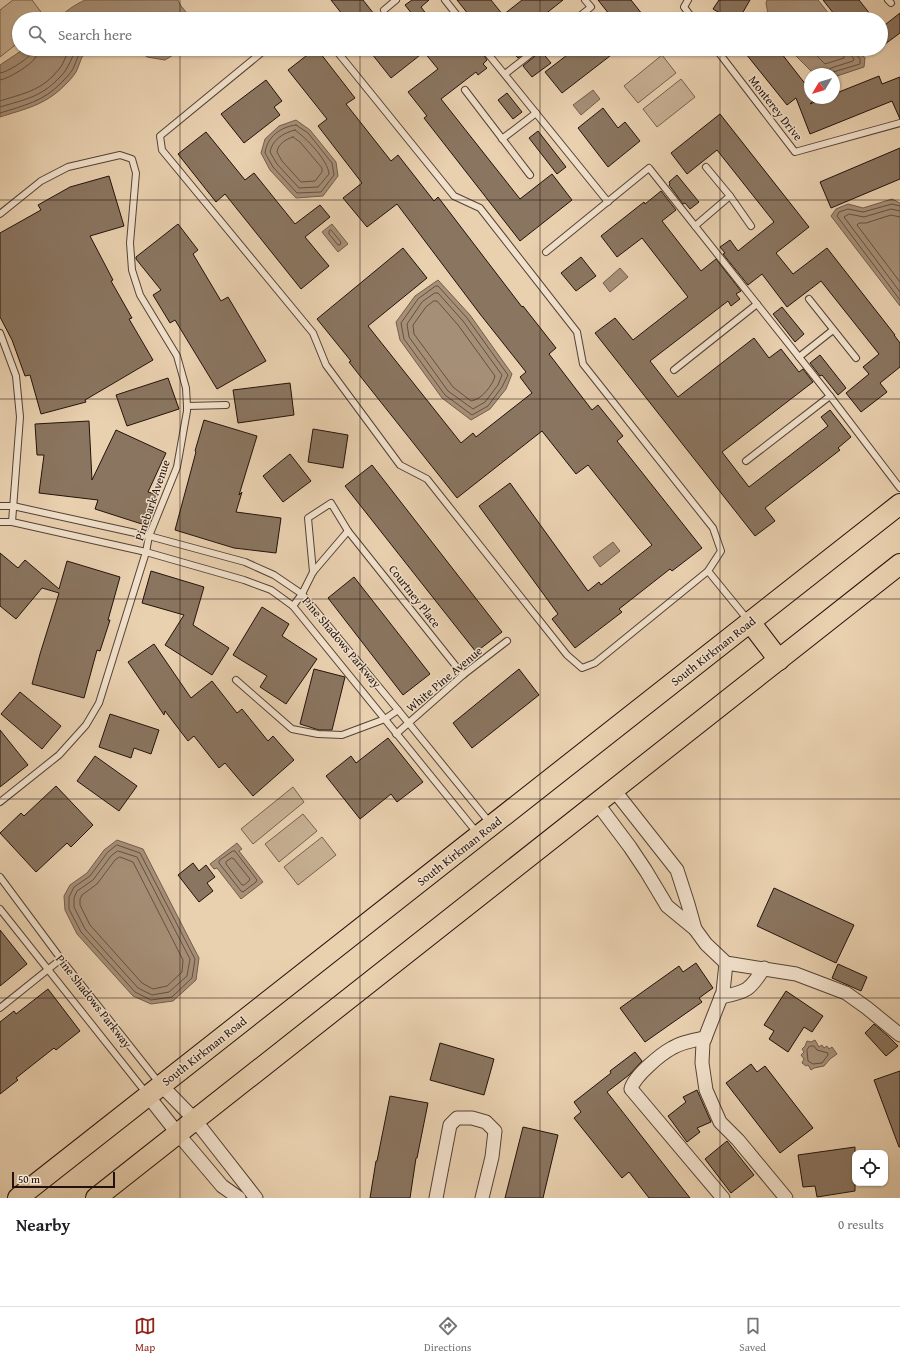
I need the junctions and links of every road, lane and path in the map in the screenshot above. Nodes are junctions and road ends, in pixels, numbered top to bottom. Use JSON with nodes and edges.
{"nodes":[{"id":1,"x":396,"y":0,"type":"edge"},
{"id":2,"x":445,"y":0,"type":"edge"},
{"id":3,"x":585,"y":0,"type":"edge"},
{"id":4,"x":688,"y":0,"type":"edge"},
{"id":5,"x":384,"y":10,"type":"dead end"},
{"id":6,"x":454,"y":12,"type":"edge"},
{"id":7,"x":585,"y":12,"type":"edge"},
{"id":8,"x":688,"y":12,"type":"edge"},
{"id":9,"x":257,"y":56,"type":"edge"},
{"id":10,"x":341,"y":56,"type":"edge"},
{"id":11,"x":490,"y":56,"type":"edge"},
{"id":12,"x":529,"y":56,"type":"edge"},
{"id":13,"x":721,"y":56,"type":"edge"},
{"id":14,"x":505,"y":74,"type":"junction"},
{"id":15,"x":465,"y":90,"type":"dead end"},
{"id":16,"x":536,"y":113,"type":"junction"},
{"id":17,"x":900,"y":123,"type":"edge"},
{"id":18,"x":502,"y":139,"type":"junction"},
{"id":19,"x":706,"y":167,"type":"dead end"},
{"id":20,"x":530,"y":175,"type":"dead end"},
{"id":21,"x":730,"y":196,"type":"junction"},
{"id":22,"x":608,"y":202,"type":"junction"},
{"id":23,"x":0,"y":214,"type":"edge"},
{"id":24,"x":695,"y":226,"type":"junction"},
{"id":25,"x":751,"y":226,"type":"dead end"},
{"id":26,"x":546,"y":252,"type":"dead end"},
{"id":27,"x":810,"y":299,"type":"dead end"},
{"id":28,"x":757,"y":304,"type":"junction"},
{"id":29,"x":833,"y":330,"type":"junction"},
{"id":30,"x":0,"y":333,"type":"edge"},
{"id":31,"x":799,"y":357,"type":"junction"},
{"id":32,"x":856,"y":358,"type":"dead end"},
{"id":33,"x":674,"y":370,"type":"dead end"},
{"id":34,"x":830,"y":396,"type":"junction"},
{"id":35,"x":226,"y":405,"type":"dead end"},
{"id":36,"x":187,"y":406,"type":"junction"},
{"id":37,"x":746,"y":462,"type":"dead end"},
{"id":38,"x":900,"y":488,"type":"edge"},
{"id":39,"x":900,"y":504,"type":"edge"},
{"id":40,"x":0,"y":506,"type":"edge"},
{"id":41,"x":13,"y":506,"type":"junction"},
{"id":42,"x":0,"y":522,"type":"edge"},
{"id":43,"x":12,"y":522,"type":"junction"},
{"id":44,"x":348,"y":531,"type":"junction"},
{"id":45,"x":149,"y":536,"type":"junction"},
{"id":46,"x":146,"y":552,"type":"junction"},
{"id":47,"x":900,"y":564,"type":"edge"},
{"id":48,"x":708,"y":571,"type":"junction"},
{"id":49,"x":313,"y":572,"type":"junction"},
{"id":50,"x":302,"y":594,"type":"junction"},
{"id":51,"x":293,"y":606,"type":"junction"},
{"id":52,"x":750,"y":622,"type":"junction"},
{"id":53,"x":507,"y":642,"type":"dead end"},
{"id":54,"x":779,"y":660,"type":"junction"},
{"id":55,"x":464,"y":675,"type":"junction"},
{"id":56,"x":236,"y":680,"type":"dead end"},
{"id":57,"x":398,"y":710,"type":"junction"},
{"id":58,"x":385,"y":719,"type":"junction"},
{"id":59,"x":409,"y":723,"type":"junction"},
{"id":60,"x":396,"y":734,"type":"junction"},
{"id":61,"x":614,"y":790,"type":"junction"},
{"id":62,"x":0,"y":802,"type":"edge"},
{"id":63,"x":597,"y":804,"type":"junction"},
{"id":64,"x":486,"y":831,"type":"junction"},
{"id":65,"x":0,"y":878,"type":"edge"},
{"id":66,"x":0,"y":909,"type":"edge"},
{"id":67,"x":695,"y":929,"type":"junction"},
{"id":68,"x":61,"y":959,"type":"junction"},
{"id":69,"x":726,"y":963,"type":"junction"},
{"id":70,"x":764,"y":968,"type":"junction"},
{"id":71,"x":48,"y":969,"type":"junction"},
{"id":72,"x":721,"y":997,"type":"junction"},
{"id":73,"x":0,"y":1008,"type":"edge"},
{"id":74,"x":900,"y":1035,"type":"edge"},
{"id":75,"x":705,"y":1038,"type":"junction"},
{"id":76,"x":154,"y":1091,"type":"junction"},
{"id":77,"x":194,"y":1120,"type":"junction"},
{"id":78,"x":178,"y":1134,"type":"junction"},
{"id":79,"x":18,"y":1198,"type":"edge"},
{"id":80,"x":96,"y":1198,"type":"edge"},
{"id":81,"x":239,"y":1198,"type":"edge"},
{"id":82,"x":256,"y":1198,"type":"edge"},
{"id":83,"x":436,"y":1198,"type":"edge"},
{"id":84,"x":482,"y":1198,"type":"edge"},
{"id":85,"x":723,"y":1198,"type":"edge"},
{"id":86,"x":786,"y":1198,"type":"edge"}],
"edges":[{"from":1,"to":5,"type":"lane"},
{"from":2,"to":6,"type":"lane"},
{"from":3,"to":7,"type":"lane"},
{"from":4,"to":8,"type":"lane"},
{"from":9,"to":48,"type":"lane"},
{"from":10,"to":48,"type":"lane"},
{"from":11,"to":14,"type":"lane"},
{"from":12,"to":14,"type":"lane"},
{"from":13,"to":17,"type":"lane","name":"Monterey Drive"},
{"from":14,"to":16,"type":"lane"},
{"from":15,"to":18,"type":"lane"},
{"from":16,"to":18,"type":"lane"},
{"from":16,"to":22,"type":"lane"},
{"from":18,"to":20,"type":"lane"},
{"from":19,"to":21,"type":"lane"},
{"from":21,"to":24,"type":"lane"},
{"from":21,"to":25,"type":"lane"},
{"from":22,"to":24,"type":"lane"},
{"from":22,"to":26,"type":"lane"},
{"from":23,"to":36,"type":"lane","name":"Pinebark Avenue"},
{"from":24,"to":28,"type":"lane"},
{"from":27,"to":29,"type":"lane"},
{"from":28,"to":31,"type":"lane"},
{"from":28,"to":33,"type":"lane"},
{"from":29,"to":31,"type":"lane"},
{"from":29,"to":32,"type":"lane"},
{"from":30,"to":41,"type":"lane"},
{"from":31,"to":34,"type":"lane"},
{"from":34,"to":37,"type":"lane"},
{"from":34,"to":38,"type":"lane"},
{"from":35,"to":36,"type":"lane"},
{"from":36,"to":45,"type":"lane","name":"Pinebark Avenue"},
{"from":39,"to":52,"type":"main road","name":"South Kirkman Road"},
{"from":40,"to":41,"type":"lane","name":"Pine Shadows Parkway"},
{"from":41,"to":43,"type":"lane"},
{"from":41,"to":45,"type":"lane","name":"Pine Shadows Parkway"},
{"from":42,"to":43,"type":"lane","name":"Pine Shadows Parkway"},
{"from":43,"to":46,"type":"lane","name":"Pine Shadows Parkway"},
{"from":44,"to":49,"type":"lane"},
{"from":44,"to":49,"type":"lane","name":"Courtney Place"},
{"from":44,"to":55,"type":"lane","name":"Courtney Place"},
{"from":45,"to":46,"type":"lane","name":"Pinebark Avenue"},
{"from":45,"to":50,"type":"lane","name":"Pine Shadows Parkway"},
{"from":46,"to":51,"type":"lane","name":"Pine Shadows Parkway"},
{"from":46,"to":62,"type":"lane","name":"Pinebark Avenue"},
{"from":47,"to":54,"type":"main road"},
{"from":48,"to":52,"type":"lane"},
{"from":49,"to":50,"type":"lane"},
{"from":50,"to":51,"type":"lane"},
{"from":50,"to":57,"type":"lane","name":"Pine Shadows Parkway"},
{"from":51,"to":58,"type":"lane","name":"Pine Shadows Parkway"},
{"from":52,"to":54,"type":"main road"},
{"from":52,"to":64,"type":"main road","name":"South Kirkman Road"},
{"from":53,"to":55,"type":"lane","name":"White Pine Avenue"},
{"from":54,"to":61,"type":"main road"},
{"from":55,"to":59,"type":"lane","name":"White Pine Avenue"},
{"from":56,"to":58,"type":"lane"},
{"from":57,"to":58,"type":"lane"},
{"from":57,"to":59,"type":"lane","name":"Pine Shadows Parkway"},
{"from":58,"to":60,"type":"lane","name":"Pine Shadows Parkway"},
{"from":59,"to":60,"type":"lane","name":"White Pine Avenue"},
{"from":59,"to":64,"type":"lane","name":"Pine Shadows Parkway"},
{"from":60,"to":64,"type":"lane","name":"Pine Shadows Parkway"},
{"from":61,"to":63,"type":"main road"},
{"from":61,"to":67,"type":"street"},
{"from":63,"to":67,"type":"street"},
{"from":63,"to":77,"type":"main road"},
{"from":64,"to":76,"type":"main road","name":"South Kirkman Road"},
{"from":65,"to":68,"type":"lane","name":"Pine Shadows Parkway"},
{"from":66,"to":71,"type":"lane","name":"Pine Shadows Parkway"},
{"from":67,"to":69,"type":"street"},
{"from":68,"to":71,"type":"lane"},
{"from":68,"to":76,"type":"lane","name":"Pine Shadows Parkway"},
{"from":69,"to":70,"type":"street"},
{"from":69,"to":72,"type":"street"},
{"from":70,"to":72,"type":"street"},
{"from":70,"to":74,"type":"street"},
{"from":71,"to":73,"type":"lane"},
{"from":71,"to":76,"type":"lane","name":"Pine Shadows Parkway"},
{"from":72,"to":75,"type":"street"},
{"from":75,"to":85,"type":"street"},
{"from":75,"to":86,"type":"street"},
{"from":76,"to":77,"type":"street","name":"Pine Shadows Parkway"},
{"from":76,"to":78,"type":"street","name":"Pine Shadows Parkway"},
{"from":76,"to":79,"type":"main road","name":"South Kirkman Road"},
{"from":77,"to":78,"type":"main road"},
{"from":77,"to":82,"type":"street","name":"Pine Shadows Parkway"},
{"from":78,"to":80,"type":"main road"},
{"from":78,"to":81,"type":"street","name":"Pine Shadows Parkway"},
{"from":83,"to":84,"type":"street"}]}
